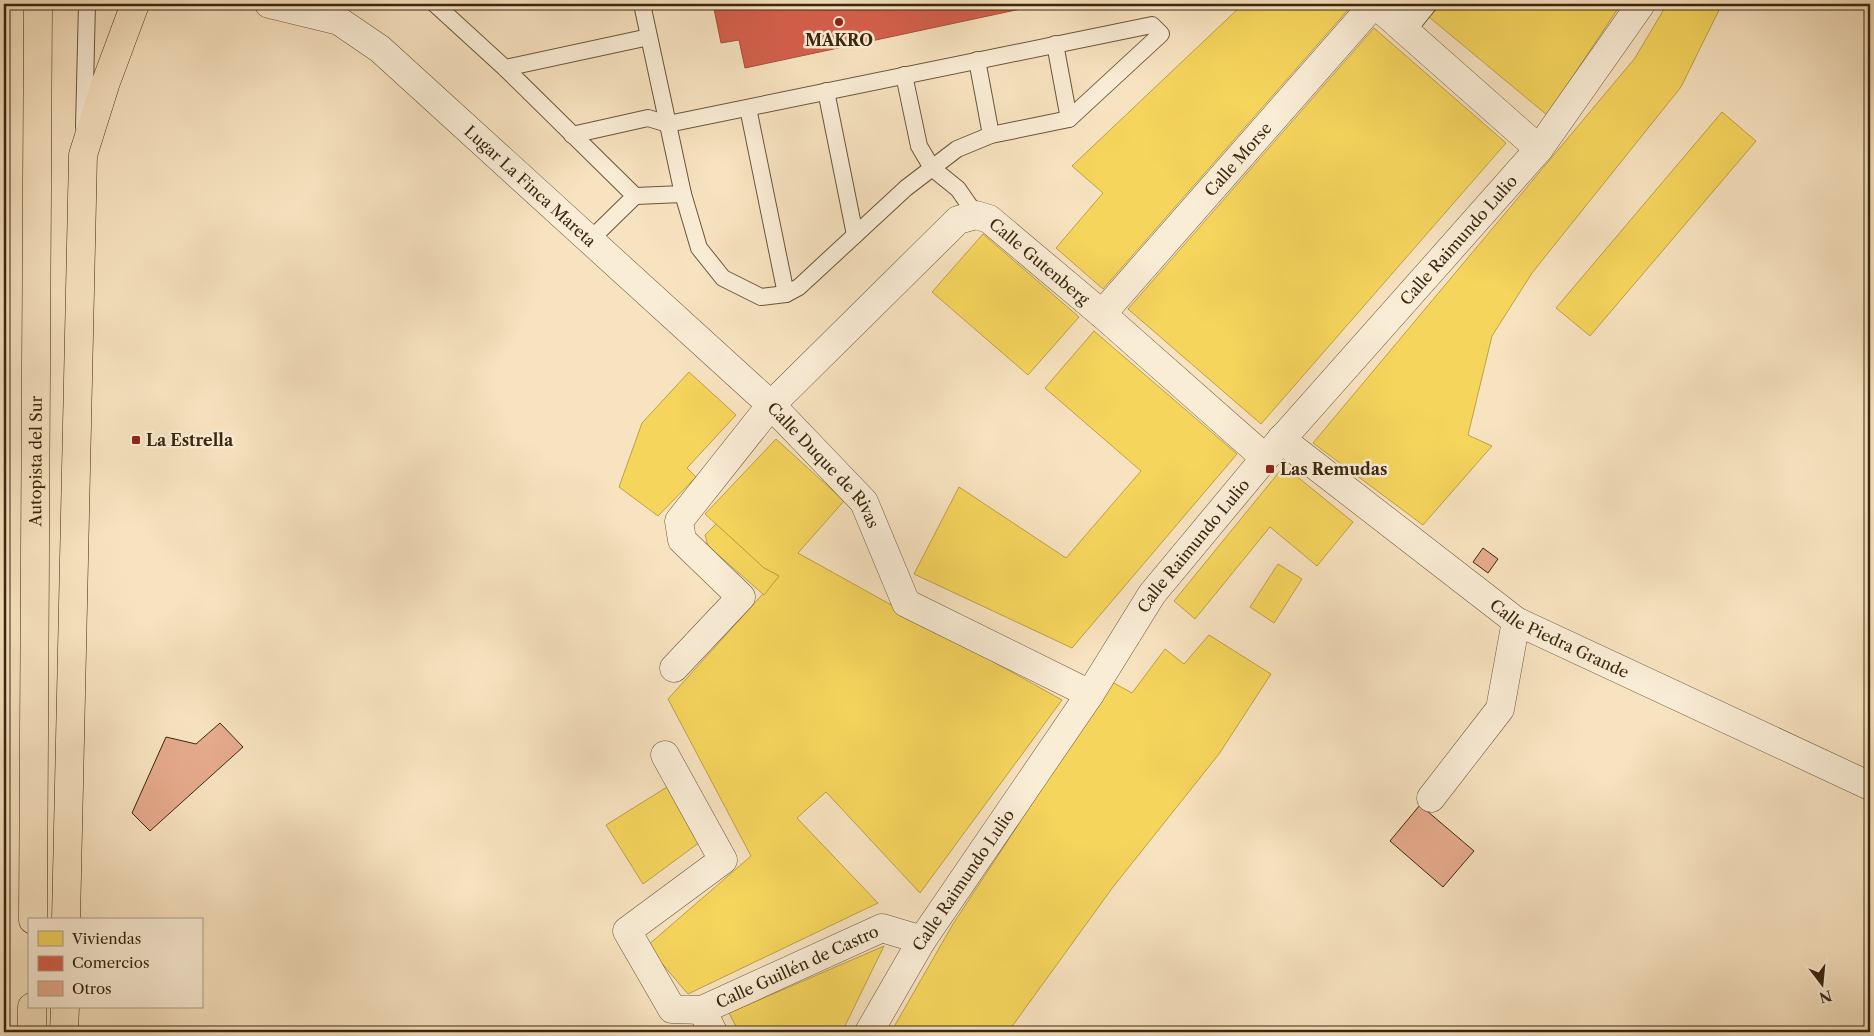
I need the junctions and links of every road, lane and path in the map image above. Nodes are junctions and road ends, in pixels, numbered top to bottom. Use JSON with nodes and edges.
{"nodes":[{"id":1,"x":38,"y":4,"type":"edge"},
{"id":2,"x":87,"y":4,"type":"edge"},
{"id":3,"x":135,"y":4,"type":"edge"},
{"id":4,"x":269,"y":4,"type":"edge"},
{"id":5,"x":436,"y":4,"type":"edge"},
{"id":6,"x":642,"y":4,"type":"edge"},
{"id":7,"x":1375,"y":4,"type":"edge"},
{"id":8,"x":1424,"y":4,"type":"edge"},
{"id":9,"x":1641,"y":4,"type":"edge"},
{"id":10,"x":1404,"y":28,"type":"junction"},
{"id":11,"x":649,"y":37,"type":"junction"},
{"id":12,"x":1055,"y":44,"type":"junction"},
{"id":13,"x":977,"y":60,"type":"junction"},
{"id":14,"x":505,"y":68,"type":"junction"},
{"id":15,"x":904,"y":75,"type":"junction"},
{"id":16,"x":826,"y":91,"type":"junction"},
{"id":17,"x":748,"y":108,"type":"junction"},
{"id":18,"x":1069,"y":119,"type":"junction"},
{"id":19,"x":668,"y":124,"type":"junction"},
{"id":20,"x":572,"y":135,"type":"junction"},
{"id":21,"x":991,"y":135,"type":"junction"},
{"id":22,"x":1539,"y":148,"type":"junction"},
{"id":23,"x":83,"y":155,"type":"junction"},
{"id":24,"x":932,"y":168,"type":"junction"},
{"id":25,"x":683,"y":194,"type":"junction"},
{"id":26,"x":634,"y":196,"type":"junction"},
{"id":27,"x":976,"y":215,"type":"junction"},
{"id":28,"x":856,"y":235,"type":"junction"},
{"id":29,"x":590,"y":240,"type":"junction"},
{"id":30,"x":786,"y":294,"type":"junction"},
{"id":31,"x":1102,"y":314,"type":"junction"},
{"id":32,"x":771,"y":405,"type":"junction"},
{"id":33,"x":1273,"y":448,"type":"junction"},
{"id":34,"x":1516,"y":621,"type":"junction"},
{"id":35,"x":674,"y":668,"type":"dead end"},
{"id":36,"x":1090,"y":694,"type":"junction"},
{"id":37,"x":664,"y":755,"type":"dead end"},
{"id":38,"x":1870,"y":786,"type":"edge"},
{"id":39,"x":1431,"y":798,"type":"dead end"},
{"id":40,"x":33,"y":918,"type":"edge"},
{"id":41,"x":66,"y":918,"type":"edge"},
{"id":42,"x":922,"y":940,"type":"junction"},
{"id":43,"x":32,"y":1008,"type":"edge"},
{"id":44,"x":65,"y":1008,"type":"edge"},
{"id":45,"x":708,"y":1021,"type":"edge"},
{"id":46,"x":32,"y":1032,"type":"edge"},
{"id":47,"x":64,"y":1032,"type":"edge"},
{"id":48,"x":869,"y":1032,"type":"edge"}],
"edges":[{"from":1,"to":40,"type":"highway","name":"Autopista del Sur"},
{"from":2,"to":23,"type":"lane"},
{"from":3,"to":23,"type":"highway"},
{"from":4,"to":29,"type":"street","name":"Lugar La Finca Mareta"},
{"from":5,"to":14,"type":"lane"},
{"from":6,"to":11,"type":"lane"},
{"from":7,"to":10,"type":"street"},
{"from":7,"to":31,"type":"street","name":"Calle Morse"},
{"from":8,"to":10,"type":"street"},
{"from":9,"to":22,"type":"street","name":"Calle Raimundo Lulio"},
{"from":10,"to":22,"type":"street"},
{"from":11,"to":14,"type":"lane"},
{"from":11,"to":19,"type":"lane"},
{"from":12,"to":13,"type":"lane"},
{"from":12,"to":18,"type":"lane"},
{"from":12,"to":18,"type":"lane"},
{"from":13,"to":15,"type":"lane"},
{"from":13,"to":21,"type":"lane"},
{"from":14,"to":20,"type":"lane"},
{"from":15,"to":16,"type":"lane"},
{"from":15,"to":24,"type":"lane"},
{"from":16,"to":17,"type":"lane"},
{"from":16,"to":28,"type":"lane"},
{"from":17,"to":19,"type":"lane"},
{"from":17,"to":30,"type":"lane"},
{"from":18,"to":21,"type":"lane"},
{"from":19,"to":20,"type":"lane"},
{"from":19,"to":25,"type":"lane"},
{"from":20,"to":26,"type":"lane"},
{"from":21,"to":24,"type":"lane"},
{"from":22,"to":33,"type":"street","name":"Calle Raimundo Lulio"},
{"from":23,"to":41,"type":"highway"},
{"from":24,"to":27,"type":"lane"},
{"from":24,"to":28,"type":"lane"},
{"from":25,"to":26,"type":"lane"},
{"from":25,"to":30,"type":"lane"},
{"from":26,"to":29,"type":"lane"},
{"from":27,"to":31,"type":"street","name":"Calle Gutenberg"},
{"from":27,"to":32,"type":"street","name":"Calle Gutenberg"},
{"from":28,"to":30,"type":"lane"},
{"from":29,"to":32,"type":"street","name":"Lugar La Finca Mareta"},
{"from":31,"to":33,"type":"street","name":"Calle Gutenberg"},
{"from":32,"to":35,"type":"street","name":"Calle Duque de Rivas"},
{"from":32,"to":36,"type":"street","name":"Calle Duque de Rivas"},
{"from":33,"to":34,"type":"street","name":"Calle Piedra Grande"},
{"from":33,"to":36,"type":"street","name":"Calle Raimundo Lulio"},
{"from":34,"to":38,"type":"street","name":"Calle Piedra Grande"},
{"from":34,"to":39,"type":"street"},
{"from":36,"to":42,"type":"street","name":"Calle Raimundo Lulio"},
{"from":37,"to":45,"type":"street"},
{"from":42,"to":45,"type":"street","name":"Calle Guillén de Castro"},
{"from":42,"to":48,"type":"street","name":"Calle Raimundo Lulio"},
{"from":43,"to":46,"type":"highway"},
{"from":44,"to":47,"type":"highway"}]}
